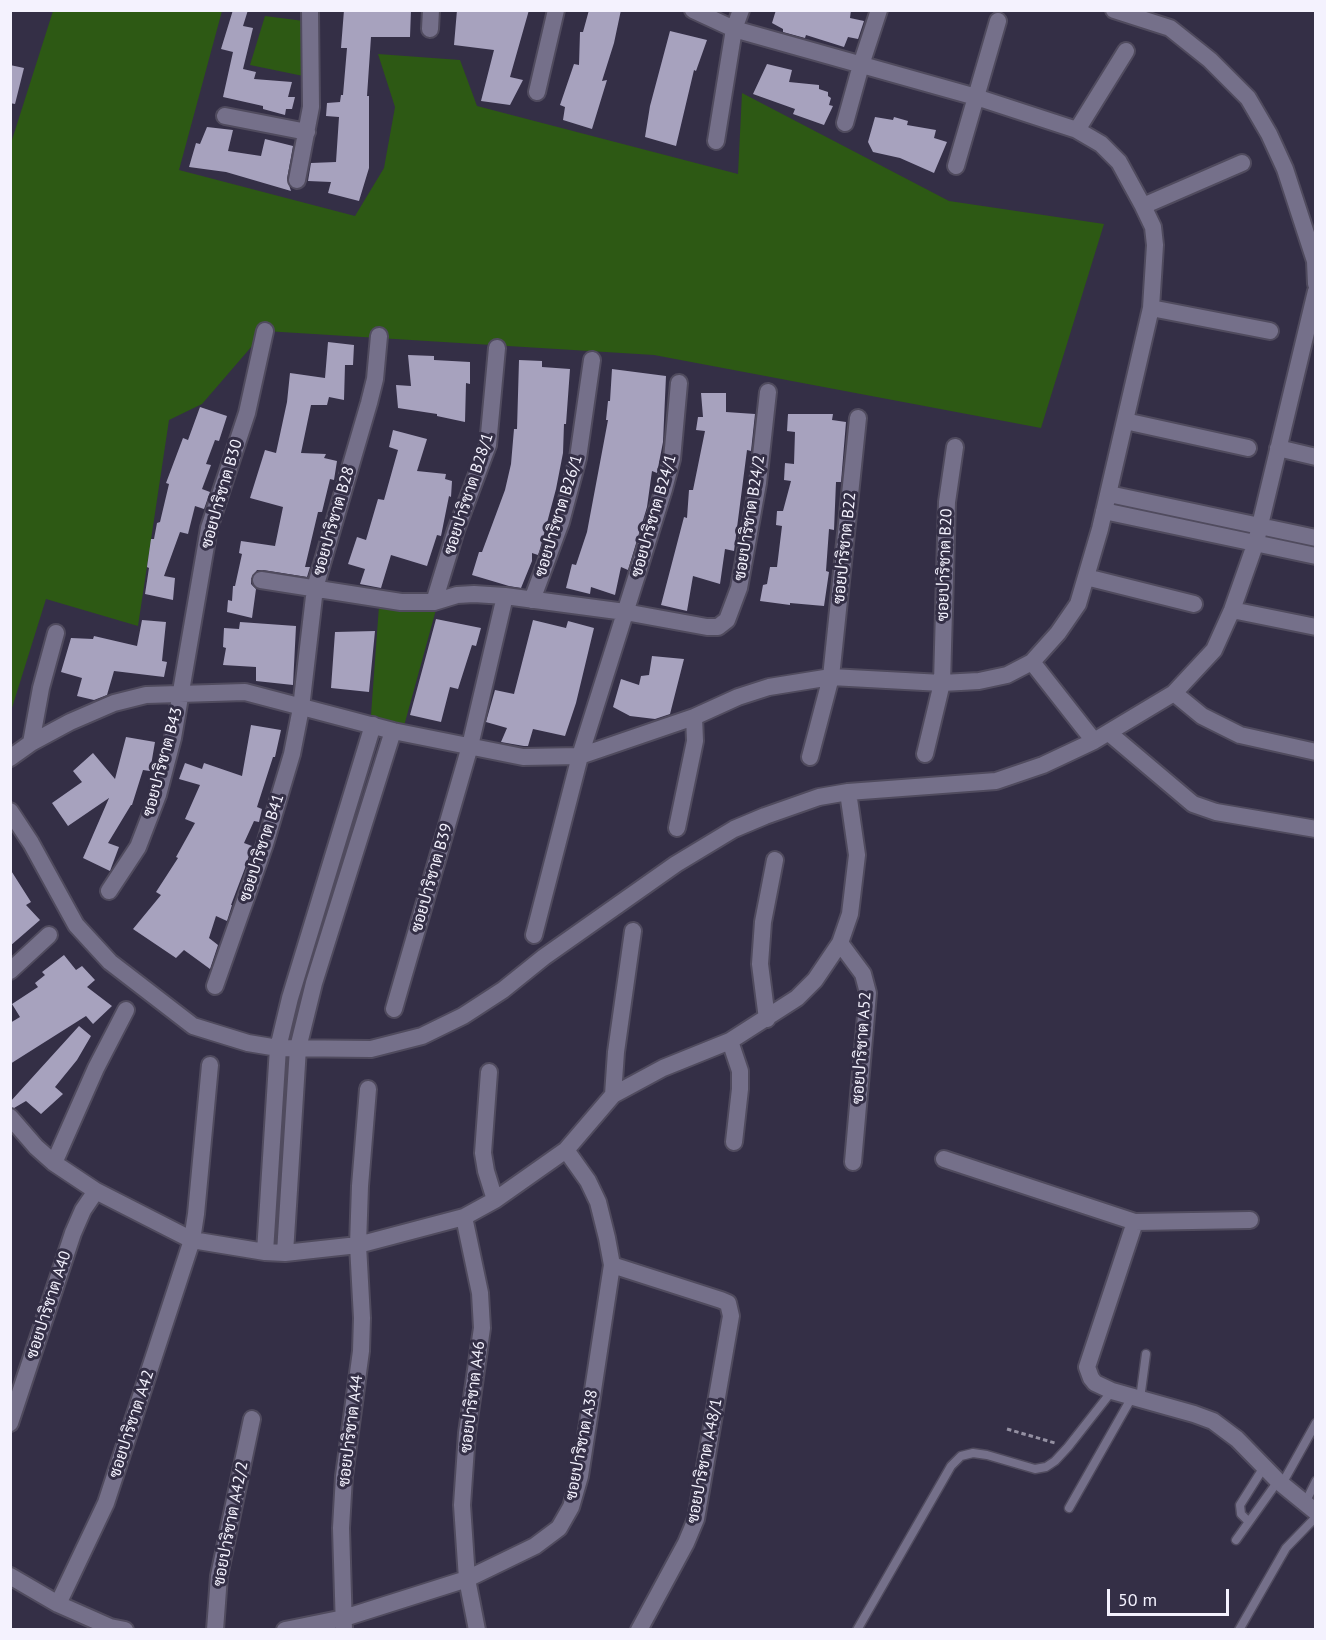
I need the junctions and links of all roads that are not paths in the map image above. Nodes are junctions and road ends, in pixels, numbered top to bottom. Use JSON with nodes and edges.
{"nodes":[{"id":1,"x":431,"y":10,"type":"edge"},
{"id":2,"x":556,"y":10,"type":"edge"},
{"id":3,"x":693,"y":10,"type":"edge"},
{"id":4,"x":741,"y":10,"type":"edge"},
{"id":5,"x":879,"y":10,"type":"edge"},
{"id":6,"x":1114,"y":10,"type":"edge"},
{"id":7,"x":305,"y":12,"type":"edge"},
{"id":8,"x":998,"y":21,"type":"dead end"},
{"id":9,"x":430,"y":28,"type":"dead end"},
{"id":10,"x":734,"y":29,"type":"junction"},
{"id":11,"x":1126,"y":51,"type":"dead end"},
{"id":12,"x":861,"y":65,"type":"junction"},
{"id":13,"x":537,"y":92,"type":"dead end"},
{"id":14,"x":976,"y":97,"type":"junction"},
{"id":15,"x":225,"y":116,"type":"dead end"},
{"id":16,"x":845,"y":123,"type":"dead end"},
{"id":17,"x":1077,"y":130,"type":"junction"},
{"id":18,"x":307,"y":132,"type":"junction"},
{"id":19,"x":716,"y":141,"type":"dead end"},
{"id":20,"x":1242,"y":163,"type":"dead end"},
{"id":21,"x":956,"y":166,"type":"dead end"},
{"id":22,"x":297,"y":180,"type":"dead end"},
{"id":23,"x":1143,"y":206,"type":"junction"},
{"id":24,"x":1315,"y":261,"type":"edge"},
{"id":25,"x":1316,"y":284,"type":"edge"},
{"id":26,"x":1316,"y":291,"type":"edge"},
{"id":27,"x":1151,"y":308,"type":"junction"},
{"id":28,"x":1311,"y":329,"type":"edge"},
{"id":29,"x":265,"y":331,"type":"dead end"},
{"id":30,"x":1270,"y":331,"type":"dead end"},
{"id":31,"x":379,"y":336,"type":"dead end"},
{"id":32,"x":496,"y":348,"type":"dead end"},
{"id":33,"x":592,"y":360,"type":"dead end"},
{"id":34,"x":679,"y":383,"type":"dead end"},
{"id":35,"x":768,"y":392,"type":"dead end"},
{"id":36,"x":858,"y":418,"type":"dead end"},
{"id":37,"x":1125,"y":421,"type":"junction"},
{"id":38,"x":955,"y":447,"type":"dead end"},
{"id":39,"x":1248,"y":448,"type":"dead end"},
{"id":40,"x":1278,"y":448,"type":"junction"},
{"id":41,"x":1316,"y":457,"type":"edge"},
{"id":42,"x":1109,"y":494,"type":"junction"},
{"id":43,"x":1104,"y":511,"type":"junction"},
{"id":44,"x":1258,"y":533,"type":"junction"},
{"id":45,"x":1316,"y":538,"type":"edge"},
{"id":46,"x":1316,"y":556,"type":"edge"},
{"id":47,"x":1086,"y":577,"type":"junction"},
{"id":48,"x":261,"y":580,"type":"dead end"},
{"id":49,"x":315,"y":588,"type":"junction"},
{"id":50,"x":505,"y":596,"type":"junction"},
{"id":51,"x":532,"y":600,"type":"junction"},
{"id":52,"x":434,"y":602,"type":"junction"},
{"id":53,"x":1194,"y":604,"type":"dead end"},
{"id":54,"x":1232,"y":610,"type":"junction"},
{"id":55,"x":625,"y":612,"type":"junction"},
{"id":56,"x":1316,"y":627,"type":"edge"},
{"id":57,"x":56,"y":633,"type":"dead end"},
{"id":58,"x":1032,"y":662,"type":"junction"},
{"id":59,"x":831,"y":677,"type":"junction"},
{"id":60,"x":942,"y":683,"type":"junction"},
{"id":61,"x":1174,"y":693,"type":"junction"},
{"id":62,"x":181,"y":695,"type":"junction"},
{"id":63,"x":301,"y":708,"type":"junction"},
{"id":64,"x":694,"y":717,"type":"junction"},
{"id":65,"x":373,"y":725,"type":"junction"},
{"id":66,"x":393,"y":730,"type":"junction"},
{"id":67,"x":1109,"y":733,"type":"junction"},
{"id":68,"x":1094,"y":741,"type":"junction"},
{"id":69,"x":31,"y":743,"type":"junction"},
{"id":70,"x":470,"y":746,"type":"junction"},
{"id":71,"x":1316,"y":752,"type":"edge"},
{"id":72,"x":925,"y":754,"type":"dead end"},
{"id":73,"x":580,"y":756,"type":"junction"},
{"id":74,"x":10,"y":758,"type":"edge"},
{"id":75,"x":810,"y":758,"type":"dead end"},
{"id":76,"x":848,"y":792,"type":"junction"},
{"id":77,"x":10,"y":812,"type":"edge"},
{"id":78,"x":677,"y":828,"type":"dead end"},
{"id":79,"x":1316,"y":829,"type":"edge"},
{"id":80,"x":775,"y":860,"type":"dead end"},
{"id":81,"x":109,"y":891,"type":"dead end"},
{"id":82,"x":633,"y":931,"type":"dead end"},
{"id":83,"x":49,"y":935,"type":"dead end"},
{"id":84,"x":534,"y":935,"type":"dead end"},
{"id":85,"x":840,"y":943,"type":"junction"},
{"id":86,"x":10,"y":971,"type":"edge"},
{"id":87,"x":215,"y":986,"type":"dead end"},
{"id":88,"x":394,"y":1009,"type":"dead end"},
{"id":89,"x":126,"y":1010,"type":"dead end"},
{"id":90,"x":767,"y":1019,"type":"junction"},
{"id":91,"x":730,"y":1041,"type":"junction"},
{"id":92,"x":278,"y":1048,"type":"junction"},
{"id":93,"x":298,"y":1048,"type":"junction"},
{"id":94,"x":210,"y":1065,"type":"dead end"},
{"id":95,"x":489,"y":1071,"type":"dead end"},
{"id":96,"x":368,"y":1089,"type":"dead end"},
{"id":97,"x":613,"y":1095,"type":"junction"},
{"id":98,"x":10,"y":1117,"type":"edge"},
{"id":99,"x":734,"y":1142,"type":"dead end"},
{"id":100,"x":566,"y":1150,"type":"junction"},
{"id":101,"x":944,"y":1159,"type":"dead end"},
{"id":102,"x":853,"y":1162,"type":"dead end"},
{"id":103,"x":54,"y":1163,"type":"junction"},
{"id":104,"x":96,"y":1191,"type":"junction"},
{"id":105,"x":495,"y":1200,"type":"junction"},
{"id":106,"x":464,"y":1218,"type":"junction"},
{"id":107,"x":1250,"y":1220,"type":"dead end"},
{"id":108,"x":1135,"y":1222,"type":"junction"},
{"id":109,"x":192,"y":1240,"type":"junction"},
{"id":110,"x":358,"y":1245,"type":"junction"},
{"id":111,"x":265,"y":1252,"type":"junction"},
{"id":112,"x":285,"y":1253,"type":"junction"},
{"id":113,"x":612,"y":1265,"type":"junction"},
{"id":114,"x":1146,"y":1353,"type":"dead end"},
{"id":115,"x":1109,"y":1395,"type":"junction"},
{"id":116,"x":1136,"y":1398,"type":"junction"},
{"id":117,"x":252,"y":1419,"type":"dead end"},
{"id":118,"x":10,"y":1423,"type":"edge"},
{"id":119,"x":1316,"y":1423,"type":"edge"},
{"id":120,"x":1261,"y":1471,"type":"junction"},
{"id":121,"x":1316,"y":1481,"type":"edge"},
{"id":122,"x":1277,"y":1485,"type":"junction"},
{"id":123,"x":1069,"y":1508,"type":"dead end"},
{"id":124,"x":1311,"y":1514,"type":"edge"},
{"id":125,"x":1248,"y":1521,"type":"junction"},
{"id":126,"x":1236,"y":1540,"type":"dead end"},
{"id":127,"x":10,"y":1576,"type":"edge"},
{"id":128,"x":467,"y":1579,"type":"junction"},
{"id":129,"x":58,"y":1604,"type":"junction"},
{"id":130,"x":344,"y":1624,"type":"edge"},
{"id":131,"x":115,"y":1629,"type":"edge"},
{"id":132,"x":215,"y":1629,"type":"edge"},
{"id":133,"x":285,"y":1629,"type":"edge"},
{"id":134,"x":477,"y":1629,"type":"edge"},
{"id":135,"x":639,"y":1629,"type":"edge"},
{"id":136,"x":857,"y":1629,"type":"edge"},
{"id":137,"x":1239,"y":1629,"type":"edge"}],
"edges":[{"from":1,"to":9,"type":"street"},
{"from":2,"to":13,"type":"street"},
{"from":3,"to":10,"type":"street"},
{"from":4,"to":10,"type":"street"},
{"from":5,"to":12,"type":"street"},
{"from":6,"to":24,"type":"street"},
{"from":7,"to":18,"type":"street"},
{"from":8,"to":14,"type":"street"},
{"from":10,"to":12,"type":"street"},
{"from":10,"to":19,"type":"street"},
{"from":11,"to":17,"type":"street"},
{"from":12,"to":14,"type":"street"},
{"from":12,"to":16,"type":"street"},
{"from":14,"to":17,"type":"street"},
{"from":14,"to":21,"type":"street"},
{"from":15,"to":18,"type":"street"},
{"from":17,"to":23,"type":"street"},
{"from":18,"to":22,"type":"street"},
{"from":20,"to":23,"type":"street"},
{"from":23,"to":27,"type":"street"},
{"from":24,"to":25,"type":"street"},
{"from":26,"to":28,"type":"street"},
{"from":27,"to":30,"type":"street"},
{"from":27,"to":37,"type":"street"},
{"from":28,"to":40,"type":"street"},
{"from":29,"to":62,"type":"street","name":"ซอยปาริชาต B30"},
{"from":31,"to":49,"type":"street","name":"ซอยปาริชาต B28"},
{"from":32,"to":52,"type":"street","name":"ซอยปาริชาต B28/1"},
{"from":33,"to":51,"type":"street","name":"ซอยปาริชาต B26/1"},
{"from":34,"to":55,"type":"street","name":"ซอยปาริชาต B24/1"},
{"from":35,"to":55,"type":"street","name":"ซอยปาริชาต B24/2"},
{"from":36,"to":59,"type":"street","name":"ซอยปาริชาต B22"},
{"from":37,"to":39,"type":"street"},
{"from":37,"to":42,"type":"street"},
{"from":38,"to":60,"type":"street","name":"ซอยปาริชาต B20"},
{"from":40,"to":41,"type":"street"},
{"from":40,"to":44,"type":"street"},
{"from":42,"to":43,"type":"street"},
{"from":42,"to":44,"type":"street"},
{"from":43,"to":44,"type":"street"},
{"from":43,"to":47,"type":"street"},
{"from":44,"to":45,"type":"street"},
{"from":44,"to":46,"type":"street"},
{"from":44,"to":54,"type":"street"},
{"from":47,"to":53,"type":"street"},
{"from":47,"to":58,"type":"street"},
{"from":48,"to":49,"type":"street"},
{"from":49,"to":52,"type":"street"},
{"from":49,"to":63,"type":"street","name":"ซอยปาริชาต B28"},
{"from":50,"to":51,"type":"street"},
{"from":50,"to":52,"type":"street"},
{"from":50,"to":70,"type":"street","name":"ซอยปาริชาต B39"},
{"from":51,"to":55,"type":"street"},
{"from":54,"to":56,"type":"street"},
{"from":54,"to":61,"type":"street"},
{"from":55,"to":73,"type":"street","name":"ซอยปาริชาต B24/1"},
{"from":57,"to":69,"type":"street"},
{"from":58,"to":60,"type":"street"},
{"from":58,"to":68,"type":"street"},
{"from":59,"to":60,"type":"street"},
{"from":59,"to":64,"type":"street"},
{"from":59,"to":75,"type":"street","name":"ซอยปาริชาต B22"},
{"from":60,"to":72,"type":"street","name":"ซอยปาริชาต B20"},
{"from":61,"to":67,"type":"street"},
{"from":61,"to":71,"type":"street"},
{"from":62,"to":63,"type":"street"},
{"from":62,"to":69,"type":"street"},
{"from":62,"to":81,"type":"street","name":"ซอยปาริชาต B43"},
{"from":63,"to":65,"type":"street"},
{"from":63,"to":87,"type":"street","name":"ซอยปาริชาต B41"},
{"from":64,"to":73,"type":"street"},
{"from":64,"to":78,"type":"street"},
{"from":65,"to":66,"type":"street"},
{"from":65,"to":92,"type":"street"},
{"from":66,"to":70,"type":"street"},
{"from":66,"to":93,"type":"street"},
{"from":67,"to":68,"type":"street"},
{"from":67,"to":79,"type":"street"},
{"from":68,"to":76,"type":"street"},
{"from":69,"to":74,"type":"street"},
{"from":70,"to":73,"type":"street"},
{"from":70,"to":88,"type":"street","name":"ซอยปาริชาต B39"},
{"from":73,"to":84,"type":"street","name":"ซอยปาริชาต B24/1"},
{"from":76,"to":85,"type":"street"},
{"from":76,"to":93,"type":"street"},
{"from":77,"to":92,"type":"street"},
{"from":80,"to":90,"type":"street"},
{"from":82,"to":97,"type":"street"},
{"from":83,"to":86,"type":"street"},
{"from":85,"to":90,"type":"street"},
{"from":85,"to":102,"type":"street","name":"ซอยปาริชาต A52"},
{"from":89,"to":103,"type":"street"},
{"from":90,"to":91,"type":"street"},
{"from":91,"to":97,"type":"street"},
{"from":91,"to":99,"type":"street"},
{"from":92,"to":93,"type":"street"},
{"from":92,"to":111,"type":"street"},
{"from":93,"to":112,"type":"street"},
{"from":94,"to":109,"type":"street","name":"ซอยปาริชาต A42"},
{"from":95,"to":105,"type":"street"},
{"from":96,"to":110,"type":"street","name":"ซอยปาริชาต A44"},
{"from":97,"to":100,"type":"street"},
{"from":98,"to":103,"type":"street"},
{"from":100,"to":105,"type":"street"},
{"from":100,"to":113,"type":"street","name":"ซอยปาริชาต A38"},
{"from":101,"to":108,"type":"street"},
{"from":103,"to":104,"type":"street"},
{"from":104,"to":109,"type":"street"},
{"from":104,"to":118,"type":"street","name":"ซอยปาริชาต A40"},
{"from":105,"to":106,"type":"street"},
{"from":106,"to":110,"type":"street"},
{"from":106,"to":128,"type":"street","name":"ซอยปาริชาต A46"},
{"from":107,"to":108,"type":"street"},
{"from":108,"to":115,"type":"street"},
{"from":109,"to":111,"type":"street"},
{"from":109,"to":129,"type":"street","name":"ซอยปาริชาต A42"},
{"from":110,"to":112,"type":"street"},
{"from":110,"to":130,"type":"street","name":"ซอยปาริชาต A44"},
{"from":111,"to":112,"type":"street"},
{"from":113,"to":128,"type":"street","name":"ซอยปาริชาต A38"},
{"from":113,"to":135,"type":"street","name":"ซอยปาริชาต A48/1"},
{"from":114,"to":116,"type":"lane"},
{"from":115,"to":116,"type":"street"},
{"from":115,"to":136,"type":"lane"},
{"from":116,"to":120,"type":"street"},
{"from":116,"to":123,"type":"lane"},
{"from":117,"to":132,"type":"street","name":"ซอยปาริชาต A42/2"},
{"from":119,"to":122,"type":"lane"},
{"from":120,"to":122,"type":"street"},
{"from":120,"to":125,"type":"lane"},
{"from":121,"to":124,"type":"lane"},
{"from":122,"to":124,"type":"street"},
{"from":122,"to":125,"type":"lane"},
{"from":124,"to":137,"type":"lane"},
{"from":125,"to":126,"type":"lane"},
{"from":127,"to":129,"type":"street"},
{"from":128,"to":130,"type":"street","name":"ซอยปาริชาต A38"},
{"from":128,"to":134,"type":"street","name":"ซอยปาริชาต A46"},
{"from":129,"to":131,"type":"street"},
{"from":130,"to":133,"type":"street","name":"ซอยปาริชาต A38"}]}
